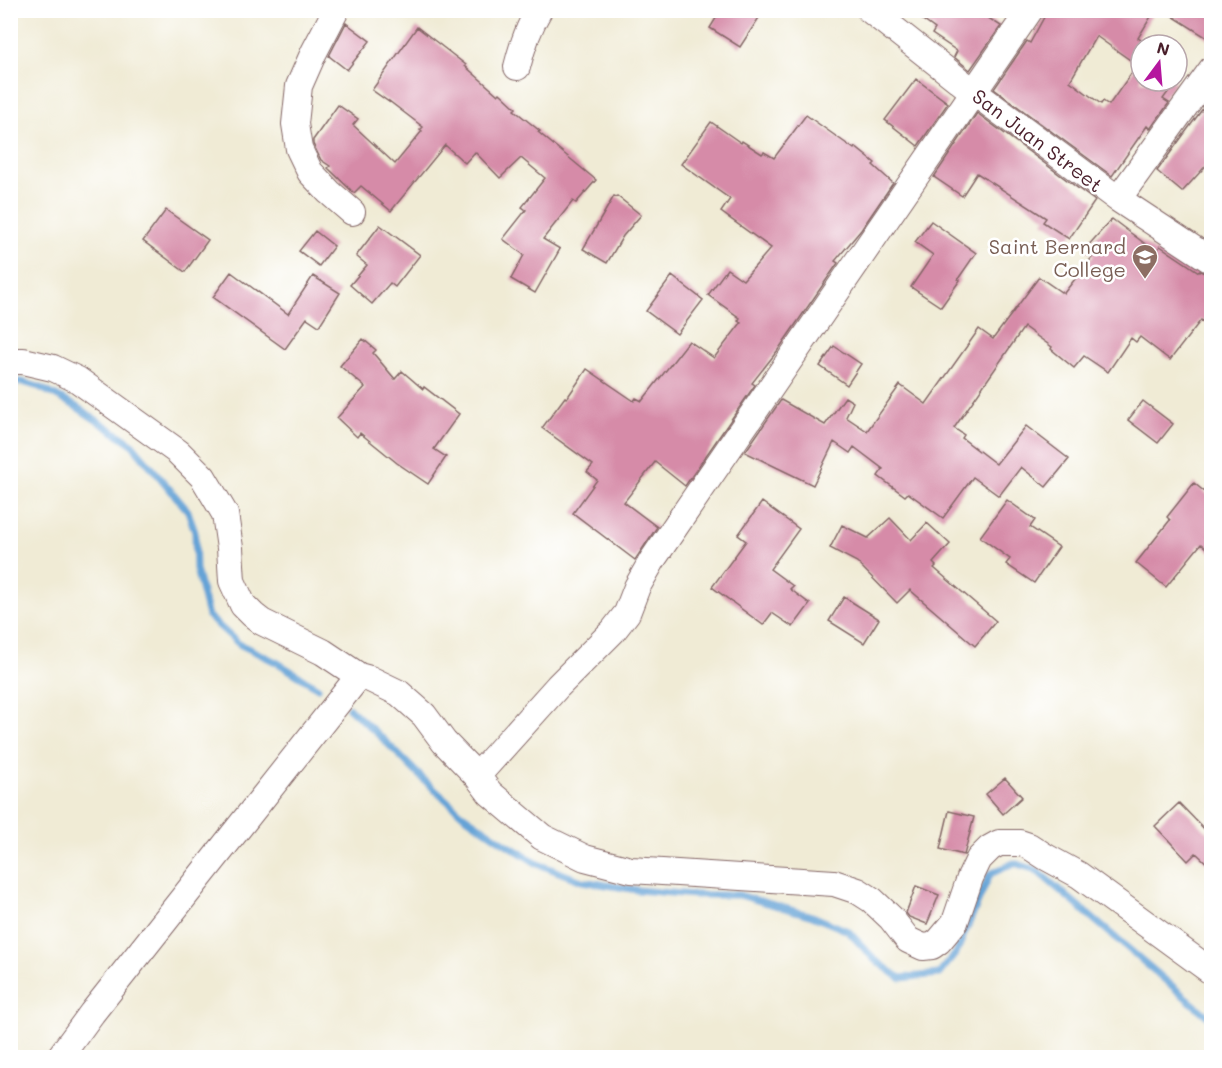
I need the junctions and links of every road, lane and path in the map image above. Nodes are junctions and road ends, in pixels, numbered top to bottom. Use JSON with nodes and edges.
{"nodes":[{"id":1,"x":336,"y":10,"type":"edge"},
{"id":2,"x":539,"y":10,"type":"edge"},
{"id":3,"x":870,"y":10,"type":"edge"},
{"id":4,"x":1030,"y":10,"type":"edge"},
{"id":5,"x":517,"y":67,"type":"dead end"},
{"id":6,"x":1212,"y":69,"type":"edge"},
{"id":7,"x":975,"y":93,"type":"junction"},
{"id":8,"x":1118,"y":199,"type":"junction"},
{"id":9,"x":352,"y":212,"type":"dead end"},
{"id":10,"x":1212,"y":261,"type":"edge"},
{"id":11,"x":10,"y":361,"type":"edge"},
{"id":12,"x":358,"y":676,"type":"junction"},
{"id":13,"x":477,"y":776,"type":"junction"},
{"id":14,"x":1212,"y":972,"type":"edge"},
{"id":15,"x":59,"y":1058,"type":"edge"}],
"edges":[{"from":1,"to":9,"type":"street"},
{"from":2,"to":5,"type":"street"},
{"from":3,"to":7,"type":"street","name":"San Juan Street"},
{"from":4,"to":7,"type":"street"},
{"from":6,"to":8,"type":"street"},
{"from":7,"to":8,"type":"street","name":"San Juan Street"},
{"from":7,"to":13,"type":"street"},
{"from":8,"to":10,"type":"street","name":"San Juan Street"},
{"from":11,"to":12,"type":"street"},
{"from":12,"to":13,"type":"street"},
{"from":12,"to":15,"type":"street"},
{"from":13,"to":14,"type":"street"}]}
